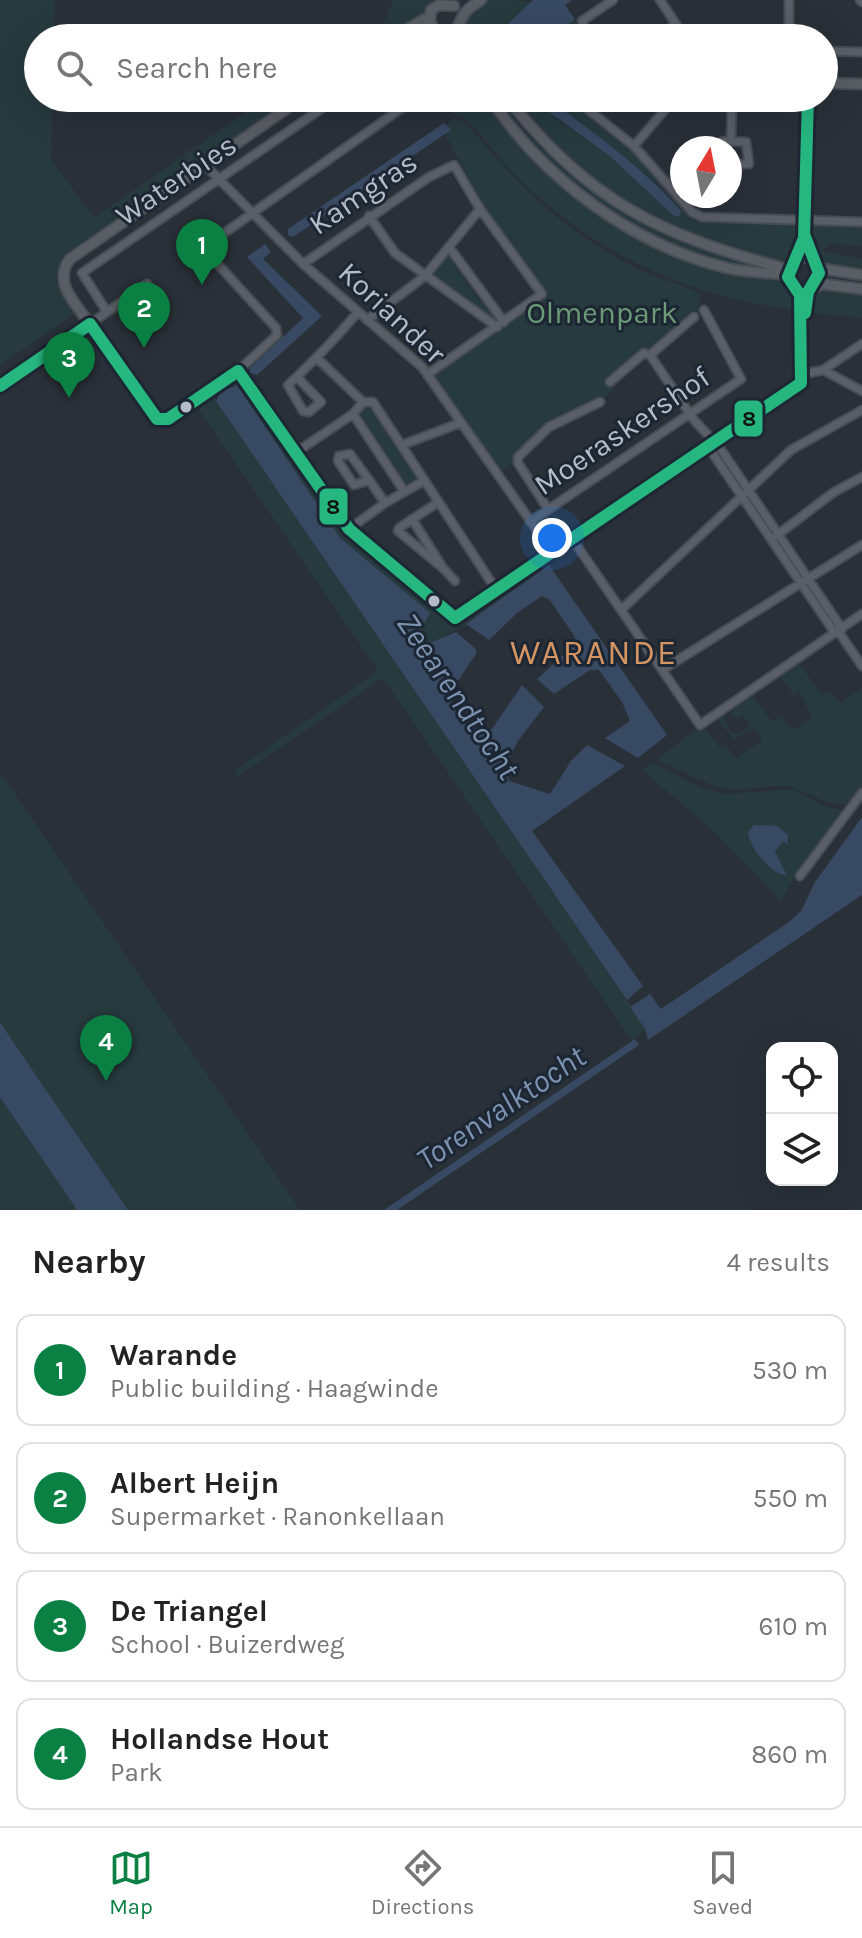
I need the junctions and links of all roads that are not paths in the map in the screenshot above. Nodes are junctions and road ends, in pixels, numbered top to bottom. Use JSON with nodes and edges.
{"nodes":[{"id":1,"x":613,"y":0,"type":"edge"},
{"id":2,"x":660,"y":0,"type":"edge"},
{"id":3,"x":789,"y":0,"type":"edge"},
{"id":4,"x":480,"y":1,"type":"edge"},
{"id":5,"x":425,"y":19,"type":"junction"},
{"id":6,"x":675,"y":23,"type":"edge"},
{"id":7,"x":416,"y":24,"type":"edge"},
{"id":8,"x":451,"y":24,"type":"edge"},
{"id":9,"x":584,"y":24,"type":"edge"},
{"id":10,"x":789,"y":24,"type":"edge"},
{"id":11,"x":838,"y":51,"type":"edge"},
{"id":12,"x":862,"y":52,"type":"edge"},
{"id":13,"x":838,"y":83,"type":"edge"},
{"id":14,"x":862,"y":84,"type":"edge"},
{"id":15,"x":282,"y":112,"type":"edge"},
{"id":16,"x":317,"y":112,"type":"edge"},
{"id":17,"x":397,"y":112,"type":"edge"},
{"id":18,"x":500,"y":112,"type":"edge"},
{"id":19,"x":520,"y":112,"type":"edge"},
{"id":20,"x":591,"y":112,"type":"edge"},
{"id":21,"x":662,"y":112,"type":"edge"},
{"id":22,"x":732,"y":112,"type":"edge"},
{"id":23,"x":808,"y":112,"type":"edge"},
{"id":24,"x":731,"y":136,"type":"edge"},
{"id":25,"x":742,"y":142,"type":"edge"},
{"id":26,"x":634,"y":146,"type":"junction"},
{"id":27,"x":742,"y":164,"type":"edge"},
{"id":28,"x":205,"y":165,"type":"junction"},
{"id":29,"x":219,"y":180,"type":"junction"},
{"id":30,"x":480,"y":209,"type":"junction"},
{"id":31,"x":251,"y":212,"type":"junction"},
{"id":32,"x":369,"y":216,"type":"junction"},
{"id":33,"x":805,"y":220,"type":"junction"},
{"id":34,"x":862,"y":222,"type":"edge"},
{"id":35,"x":449,"y":247,"type":"junction"},
{"id":36,"x":303,"y":264,"type":"junction"},
{"id":37,"x":795,"y":265,"type":"junction"},
{"id":38,"x":862,"y":275,"type":"edge"},
{"id":39,"x":425,"y":276,"type":"junction"},
{"id":40,"x":812,"y":283,"type":"junction"},
{"id":41,"x":147,"y":284,"type":"dead end"},
{"id":42,"x":862,"y":289,"type":"edge"},
{"id":43,"x":704,"y":310,"type":"dead end"},
{"id":44,"x":107,"y":312,"type":"junction"},
{"id":45,"x":358,"y":312,"type":"junction"},
{"id":46,"x":694,"y":317,"type":"dead end"},
{"id":47,"x":367,"y":320,"type":"junction"},
{"id":48,"x":90,"y":324,"type":"junction"},
{"id":49,"x":501,"y":325,"type":"junction"},
{"id":50,"x":862,"y":344,"type":"edge"},
{"id":51,"x":650,"y":355,"type":"junction"},
{"id":52,"x":318,"y":359,"type":"junction"},
{"id":53,"x":823,"y":370,"type":"junction"},
{"id":54,"x":238,"y":371,"type":"junction"},
{"id":55,"x":428,"y":374,"type":"junction"},
{"id":56,"x":803,"y":374,"type":"junction"},
{"id":57,"x":297,"y":377,"type":"junction"},
{"id":58,"x":610,"y":382,"type":"dead end"},
{"id":59,"x":0,"y":386,"type":"edge"},
{"id":60,"x":862,"y":391,"type":"edge"},
{"id":61,"x":363,"y":402,"type":"junction"},
{"id":62,"x":600,"y":402,"type":"dead end"},
{"id":63,"x":862,"y":410,"type":"edge"},
{"id":64,"x":353,"y":414,"type":"junction"},
{"id":65,"x":690,"y":414,"type":"junction"},
{"id":66,"x":460,"y":423,"type":"junction"},
{"id":67,"x":402,"y":445,"type":"junction"},
{"id":68,"x":713,"y":445,"type":"junction"},
{"id":69,"x":295,"y":453,"type":"junction"},
{"id":70,"x":862,"y":477,"type":"edge"},
{"id":71,"x":369,"y":480,"type":"junction"},
{"id":72,"x":422,"y":482,"type":"junction"},
{"id":73,"x":404,"y":491,"type":"junction"},
{"id":74,"x":744,"y":492,"type":"junction"},
{"id":75,"x":385,"y":503,"type":"junction"},
{"id":76,"x":437,"y":503,"type":"junction"},
{"id":77,"x":548,"y":509,"type":"junction"},
{"id":78,"x":412,"y":519,"type":"junction"},
{"id":79,"x":530,"y":522,"type":"junction"},
{"id":80,"x":349,"y":529,"type":"junction"},
{"id":81,"x":774,"y":537,"type":"junction"},
{"id":82,"x":573,"y":540,"type":"junction"},
{"id":83,"x":862,"y":545,"type":"edge"},
{"id":84,"x":553,"y":553,"type":"junction"},
{"id":85,"x":443,"y":568,"type":"junction"},
{"id":86,"x":455,"y":581,"type":"dead end"},
{"id":87,"x":804,"y":581,"type":"junction"},
{"id":88,"x":497,"y":591,"type":"junction"},
{"id":89,"x":621,"y":610,"type":"junction"},
{"id":90,"x":862,"y":614,"type":"edge"},
{"id":91,"x":838,"y":631,"type":"junction"},
{"id":92,"x":862,"y":666,"type":"edge"},
{"id":93,"x":662,"y":670,"type":"junction"},
{"id":94,"x":862,"y":793,"type":"edge"},
{"id":95,"x":800,"y":876,"type":"dead end"}],
"edges":[{"from":1,"to":9,"type":"street"},
{"from":2,"to":6,"type":"street"},
{"from":3,"to":10,"type":"street"},
{"from":4,"to":8,"type":"main road"},
{"from":5,"to":7,"type":"main road"},
{"from":5,"to":8,"type":"main road"},
{"from":5,"to":8,"type":"main road"},
{"from":11,"to":12,"type":"street"},
{"from":13,"to":14,"type":"main road"},
{"from":15,"to":28,"type":"main road"},
{"from":16,"to":29,"type":"street","name":"Waterbies"},
{"from":17,"to":31,"type":"street"},
{"from":18,"to":37,"type":"main road"},
{"from":19,"to":37,"type":"main road"},
{"from":20,"to":26,"type":"street"},
{"from":21,"to":26,"type":"street"},
{"from":22,"to":24,"type":"street"},
{"from":23,"to":33,"type":"main road"},
{"from":25,"to":27,"type":"street"},
{"from":26,"to":33,"type":"street"},
{"from":28,"to":29,"type":"street","name":"Koriander"},
{"from":28,"to":48,"type":"main road"},
{"from":29,"to":31,"type":"street","name":"Koriander"},
{"from":29,"to":44,"type":"street","name":"Waterbies"},
{"from":30,"to":32,"type":"street","name":"Kamgras"},
{"from":30,"to":35,"type":"street"},
{"from":30,"to":49,"type":"street"},
{"from":31,"to":36,"type":"street","name":"Koriander"},
{"from":31,"to":54,"type":"street"},
{"from":32,"to":36,"type":"street","name":"Kamgras"},
{"from":32,"to":39,"type":"street"},
{"from":33,"to":34,"type":"street"},
{"from":33,"to":37,"type":"main road"},
{"from":35,"to":39,"type":"street"},
{"from":35,"to":49,"type":"street"},
{"from":36,"to":45,"type":"street","name":"Koriander"},
{"from":37,"to":40,"type":"main road"},
{"from":37,"to":40,"type":"main road"},
{"from":38,"to":40,"type":"main road"},
{"from":39,"to":47,"type":"street"},
{"from":39,"to":49,"type":"street"},
{"from":40,"to":42,"type":"main road"},
{"from":40,"to":56,"type":"street"},
{"from":41,"to":44,"type":"street"},
{"from":43,"to":65,"type":"street","name":"Moeraskershof"},
{"from":44,"to":48,"type":"street"},
{"from":45,"to":47,"type":"street","name":"Koriander"},
{"from":45,"to":52,"type":"street"},
{"from":46,"to":51,"type":"street"},
{"from":47,"to":55,"type":"street","name":"Koriander"},
{"from":48,"to":54,"type":"street"},
{"from":48,"to":59,"type":"main road"},
{"from":49,"to":55,"type":"street"},
{"from":50,"to":53,"type":"street"},
{"from":51,"to":58,"type":"street"},
{"from":51,"to":65,"type":"street"},
{"from":52,"to":57,"type":"street"},
{"from":52,"to":61,"type":"street"},
{"from":53,"to":56,"type":"street"},
{"from":53,"to":60,"type":"street"},
{"from":54,"to":69,"type":"street"},
{"from":55,"to":66,"type":"street","name":"Koriander"},
{"from":56,"to":68,"type":"street"},
{"from":57,"to":57,"type":"street"},
{"from":61,"to":64,"type":"street"},
{"from":61,"to":67,"type":"street"},
{"from":62,"to":77,"type":"street"},
{"from":63,"to":74,"type":"street"},
{"from":64,"to":69,"type":"street"},
{"from":64,"to":73,"type":"street"},
{"from":65,"to":68,"type":"street"},
{"from":65,"to":77,"type":"street","name":"Moeraskershof"},
{"from":66,"to":67,"type":"street"},
{"from":66,"to":79,"type":"street","name":"Koriander"},
{"from":67,"to":72,"type":"street"},
{"from":68,"to":74,"type":"street"},
{"from":68,"to":82,"type":"street"},
{"from":69,"to":80,"type":"street"},
{"from":70,"to":81,"type":"street"},
{"from":71,"to":71,"type":"street"},
{"from":71,"to":75,"type":"street"},
{"from":72,"to":73,"type":"street"},
{"from":72,"to":76,"type":"street"},
{"from":73,"to":75,"type":"street"},
{"from":74,"to":81,"type":"street"},
{"from":74,"to":89,"type":"street"},
{"from":75,"to":80,"type":"street"},
{"from":76,"to":78,"type":"street"},
{"from":76,"to":88,"type":"street"},
{"from":77,"to":79,"type":"street","name":"Moeraskershof"},
{"from":78,"to":85,"type":"street"},
{"from":78,"to":85,"type":"street"},
{"from":79,"to":84,"type":"street","name":"Koriander"},
{"from":80,"to":88,"type":"street"},
{"from":81,"to":87,"type":"street"},
{"from":82,"to":84,"type":"street"},
{"from":82,"to":89,"type":"street"},
{"from":83,"to":87,"type":"street"},
{"from":84,"to":88,"type":"street"},
{"from":85,"to":86,"type":"street"},
{"from":87,"to":91,"type":"street"},
{"from":87,"to":93,"type":"street"},
{"from":89,"to":93,"type":"street"},
{"from":90,"to":91,"type":"street"},
{"from":91,"to":92,"type":"street"},
{"from":91,"to":93,"type":"street"},
{"from":94,"to":95,"type":"street"}]}
